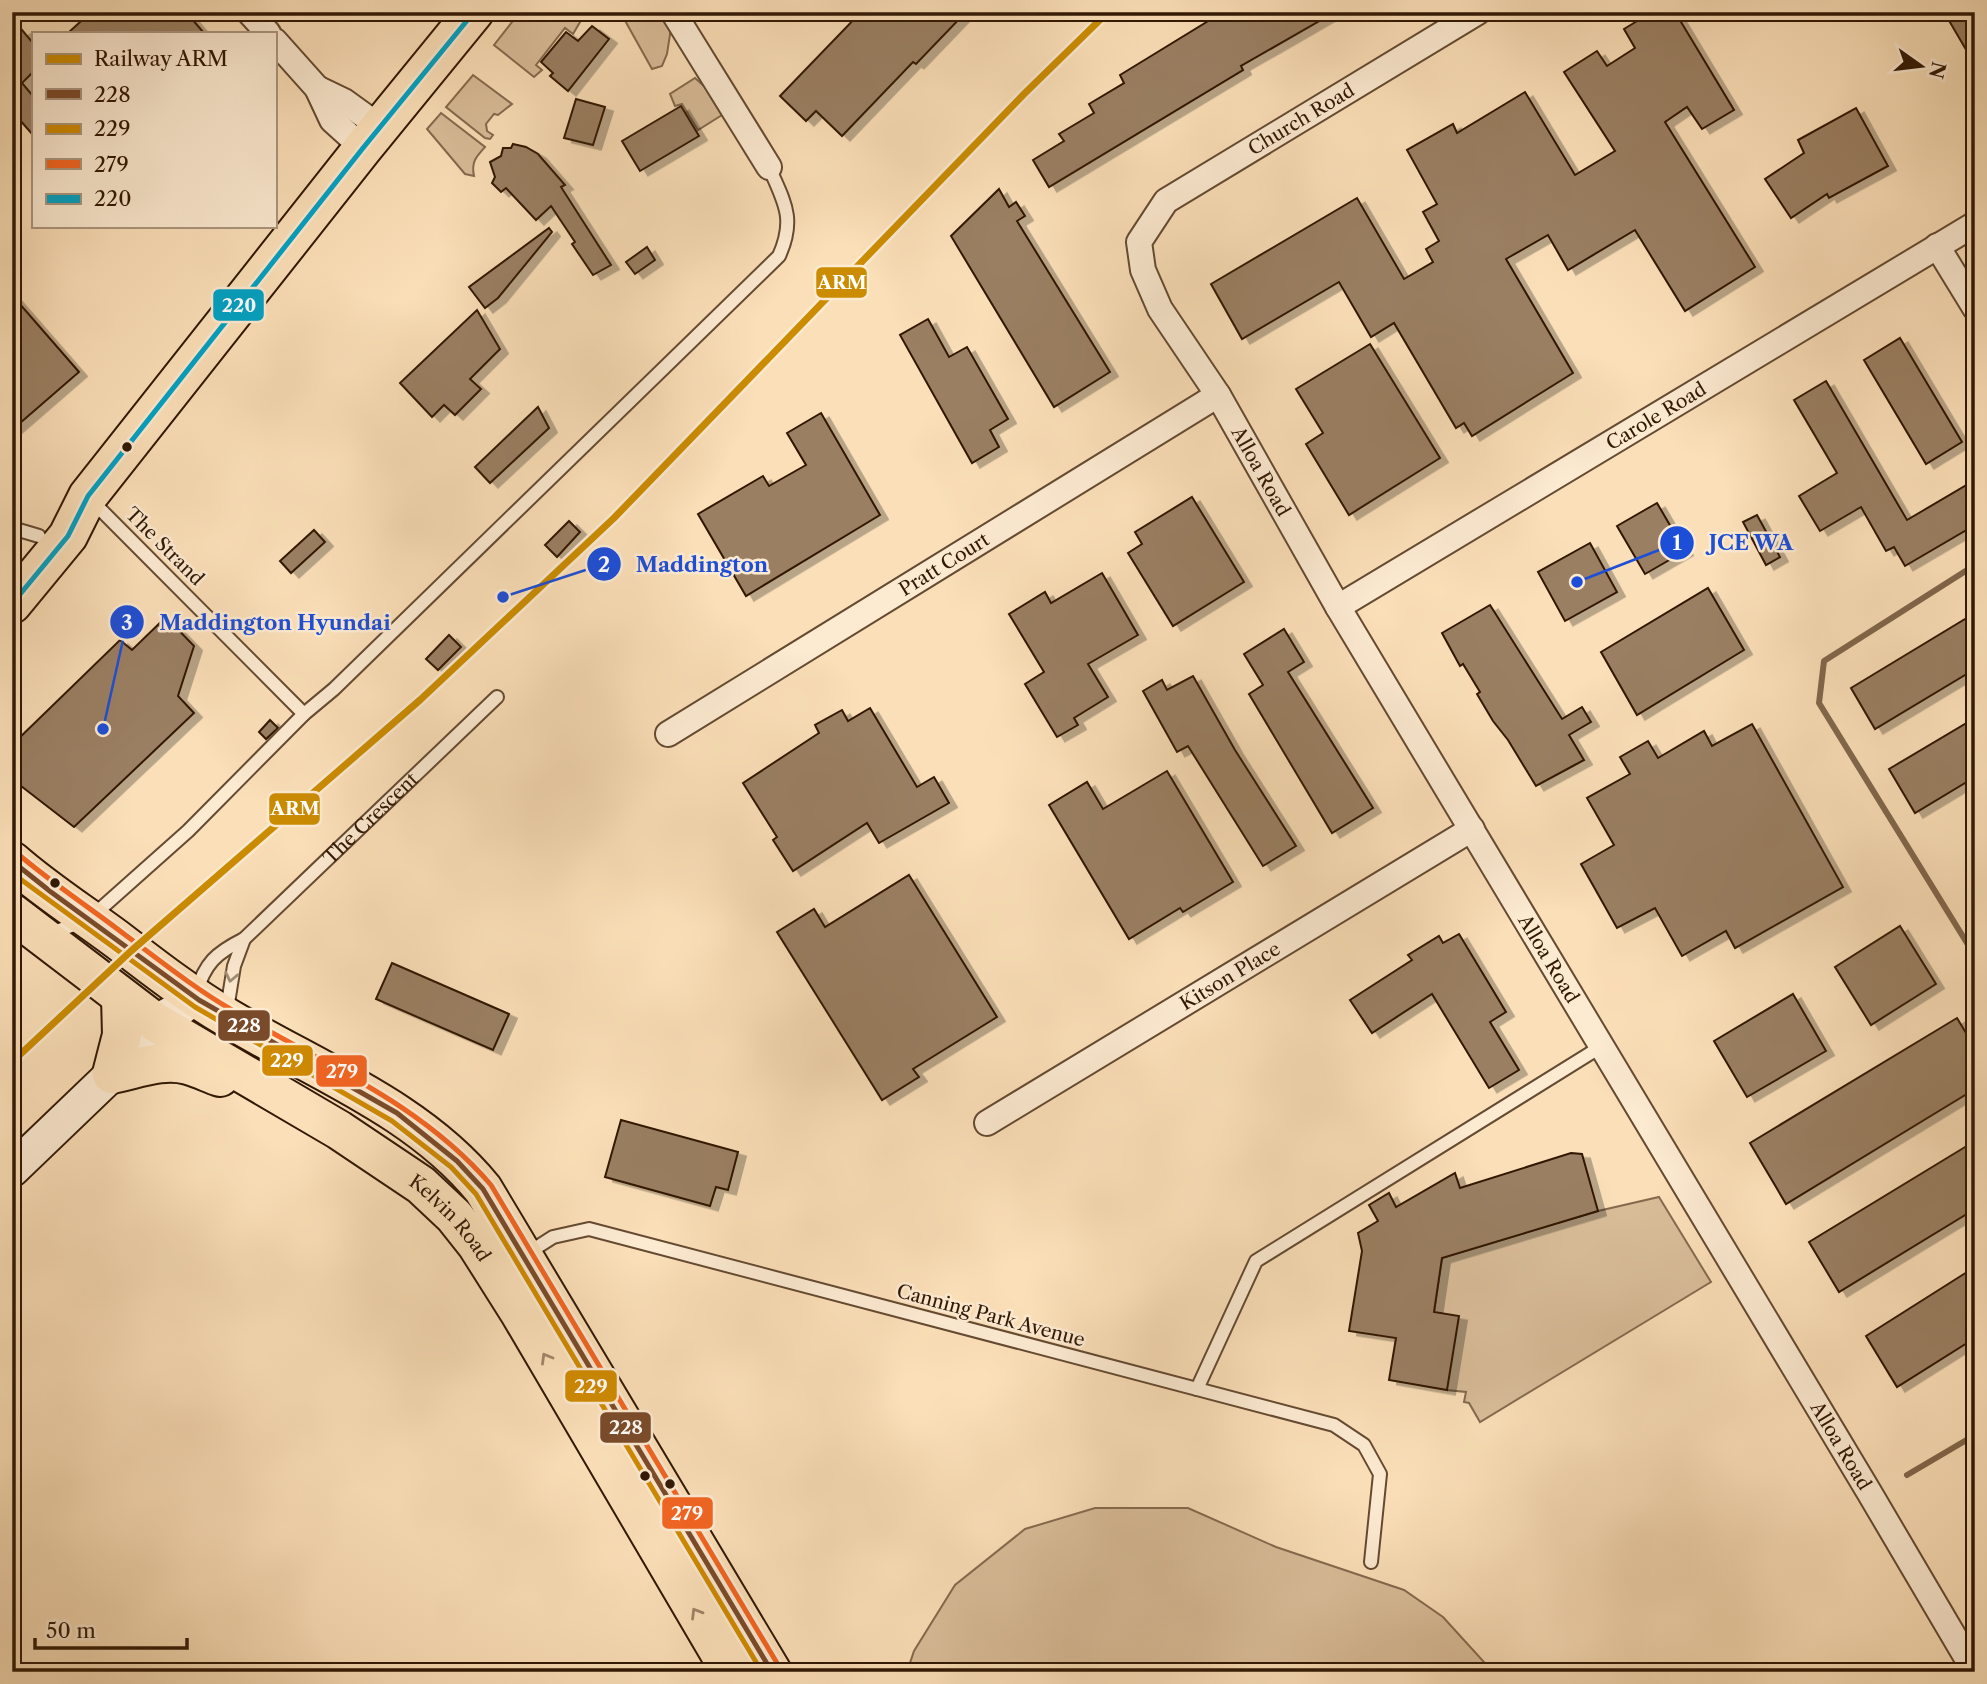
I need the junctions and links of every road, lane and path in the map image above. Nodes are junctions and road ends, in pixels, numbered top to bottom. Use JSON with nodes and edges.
{"nodes":[{"id":1,"x":249,"y":12,"type":"edge"},
{"id":2,"x":474,"y":12,"type":"edge"},
{"id":3,"x":673,"y":12,"type":"edge"},
{"id":4,"x":1478,"y":12,"type":"edge"},
{"id":5,"x":267,"y":32,"type":"edge"},
{"id":6,"x":276,"y":42,"type":"edge"},
{"id":7,"x":371,"y":138,"type":"junction"},
{"id":8,"x":769,"y":167,"type":"joint"},
{"id":9,"x":1975,"y":224,"type":"edge"},
{"id":10,"x":1139,"y":242,"type":"joint"},
{"id":11,"x":1937,"y":246,"type":"junction"},
{"id":12,"x":1975,"y":308,"type":"edge"},
{"id":13,"x":1218,"y":396,"type":"junction"},
{"id":14,"x":88,"y":496,"type":"junction"},
{"id":15,"x":26,"y":532,"type":"edge"},
{"id":16,"x":12,"y":570,"type":"edge"},
{"id":17,"x":12,"y":604,"type":"edge"},
{"id":18,"x":1338,"y":607,"type":"junction"},
{"id":19,"x":497,"y":697,"type":"dead end"},
{"id":20,"x":304,"y":714,"type":"junction"},
{"id":21,"x":668,"y":734,"type":"dead end"},
{"id":22,"x":1472,"y":829,"type":"junction"},
{"id":23,"x":12,"y":861,"type":"edge"},
{"id":24,"x":88,"y":920,"type":"junction"},
{"id":25,"x":27,"y":925,"type":"edge"},
{"id":26,"x":244,"y":939,"type":"junction"},
{"id":27,"x":121,"y":997,"type":"junction"},
{"id":28,"x":195,"y":997,"type":"junction"},
{"id":29,"x":227,"y":1018,"type":"junction"},
{"id":30,"x":155,"y":1023,"type":"junction"},
{"id":31,"x":1602,"y":1046,"type":"junction"},
{"id":32,"x":112,"y":1074,"type":"junction"},
{"id":33,"x":257,"y":1083,"type":"junction"},
{"id":34,"x":987,"y":1123,"type":"dead end"},
{"id":35,"x":12,"y":1170,"type":"edge"},
{"id":36,"x":508,"y":1264,"type":"junction"},
{"id":37,"x":1197,"y":1389,"type":"junction"},
{"id":38,"x":1371,"y":1562,"type":"dead end"},
{"id":39,"x":691,"y":1573,"type":"junction"},
{"id":40,"x":731,"y":1672,"type":"edge"},
{"id":41,"x":772,"y":1672,"type":"edge"},
{"id":42,"x":1975,"y":1672,"type":"edge"}],
"edges":[{"from":1,"to":5,"type":"street"},
{"from":2,"to":7,"type":"main road"},
{"from":3,"to":8,"type":"street"},
{"from":4,"to":10,"type":"street","name":"Church Road"},
{"from":6,"to":7,"type":"street"},
{"from":7,"to":14,"type":"main road"},
{"from":8,"to":20,"type":"lane"},
{"from":9,"to":11,"type":"street","name":"Carole Road"},
{"from":10,"to":13,"type":"street","name":"Alloa Road"},
{"from":11,"to":12,"type":"street"},
{"from":11,"to":18,"type":"street","name":"Carole Road"},
{"from":13,"to":18,"type":"street","name":"Alloa Road"},
{"from":13,"to":21,"type":"street","name":"Pratt Court"},
{"from":14,"to":15,"type":"main road"},
{"from":14,"to":17,"type":"main road"},
{"from":14,"to":20,"type":"lane","name":"The Strand"},
{"from":15,"to":16,"type":"main road"},
{"from":18,"to":22,"type":"street","name":"Alloa Road"},
{"from":19,"to":26,"type":"lane","name":"The Crescent"},
{"from":20,"to":24,"type":"lane"},
{"from":22,"to":31,"type":"street","name":"Alloa Road"},
{"from":22,"to":34,"type":"street","name":"Kitson Place"},
{"from":23,"to":24,"type":"main road","name":"Kelvin Road"},
{"from":24,"to":25,"type":"lane"},
{"from":24,"to":28,"type":"main road","name":"Kelvin Road"},
{"from":25,"to":27,"type":"main road","name":"Kelvin Road"},
{"from":26,"to":28,"type":"lane","name":"The Crescent"},
{"from":26,"to":29,"type":"lane","name":"The Crescent","one_way":true},
{"from":27,"to":30,"type":"main road","name":"Kelvin Road"},
{"from":27,"to":32,"type":"main road"},
{"from":28,"to":29,"type":"main road","name":"Kelvin Road"},
{"from":28,"to":30,"type":"main road"},
{"from":28,"to":33,"type":"main road"},
{"from":29,"to":36,"type":"main road","name":"Kelvin Road"},
{"from":30,"to":32,"type":"main road"},
{"from":30,"to":33,"type":"main road","name":"Kelvin Road"},
{"from":31,"to":37,"type":"lane"},
{"from":31,"to":42,"type":"street","name":"Alloa Road"},
{"from":32,"to":33,"type":"main road"},
{"from":32,"to":35,"type":"main road"},
{"from":33,"to":36,"type":"main road","name":"Kelvin Road"},
{"from":36,"to":37,"type":"lane","name":"Canning Park Avenue"},
{"from":36,"to":39,"type":"main road","name":"Kelvin Road"},
{"from":37,"to":38,"type":"lane","name":"Canning Park Avenue"},
{"from":40,"to":39,"type":"main road","name":"Kelvin Road","one_way":true},
{"from":39,"to":41,"type":"main road","name":"Kelvin Road"}]}
